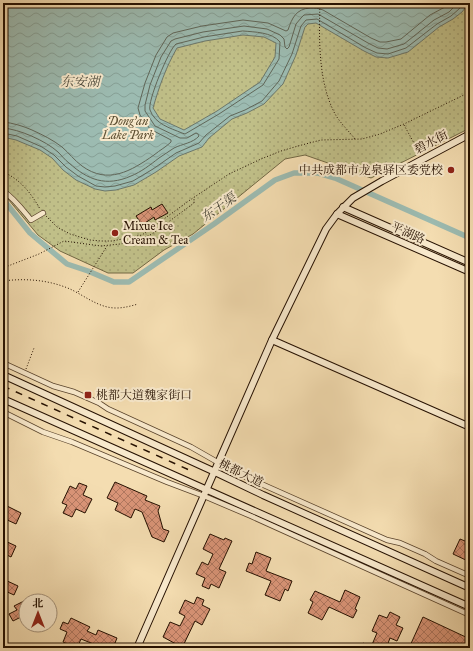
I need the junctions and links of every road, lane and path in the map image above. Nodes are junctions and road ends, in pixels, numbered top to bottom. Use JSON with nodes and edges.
{"nodes":[{"id":1,"x":320,"y":3,"type":"edge"},
{"id":2,"x":470,"y":92,"type":"edge"},
{"id":3,"x":404,"y":124,"type":"junction"},
{"id":4,"x":470,"y":134,"type":"edge"},
{"id":5,"x":355,"y":139,"type":"junction"},
{"id":6,"x":423,"y":160,"type":"junction"},
{"id":7,"x":3,"y":172,"type":"edge"},
{"id":8,"x":3,"y":191,"type":"edge"},
{"id":9,"x":194,"y":197,"type":"junction"},
{"id":10,"x":343,"y":207,"type":"junction"},
{"id":11,"x":43,"y":213,"type":"junction"},
{"id":12,"x":337,"y":214,"type":"junction"},
{"id":13,"x":107,"y":245,"type":"junction"},
{"id":14,"x":470,"y":263,"type":"edge"},
{"id":15,"x":3,"y":270,"type":"edge"},
{"id":16,"x":470,"y":272,"type":"edge"},
{"id":17,"x":3,"y":281,"type":"edge"},
{"id":18,"x":3,"y":290,"type":"edge"},
{"id":19,"x":78,"y":293,"type":"junction"},
{"id":20,"x":8,"y":298,"type":"dead end"},
{"id":21,"x":138,"y":304,"type":"dead end"},
{"id":22,"x":272,"y":340,"type":"junction"},
{"id":23,"x":34,"y":348,"type":"dead end"},
{"id":24,"x":3,"y":363,"type":"edge"},
{"id":25,"x":24,"y":373,"type":"junction"},
{"id":26,"x":3,"y":375,"type":"edge"},
{"id":27,"x":3,"y":399,"type":"edge"},
{"id":28,"x":3,"y":412,"type":"edge"},
{"id":29,"x":470,"y":427,"type":"edge"},
{"id":30,"x":218,"y":463,"type":"junction"},
{"id":31,"x":214,"y":472,"type":"junction"},
{"id":32,"x":205,"y":493,"type":"junction"},
{"id":33,"x":470,"y":576,"type":"edge"},
{"id":34,"x":470,"y":588,"type":"edge"},
{"id":35,"x":470,"y":607,"type":"edge"},
{"id":36,"x":470,"y":615,"type":"edge"},
{"id":37,"x":137,"y":648,"type":"edge"}],
"edges":[{"from":1,"to":5,"type":"path"},
{"from":2,"to":3,"type":"path"},
{"from":3,"to":5,"type":"path"},
{"from":3,"to":6,"type":"path"},
{"from":4,"to":6,"type":"street","name":"碧水街"},
{"from":5,"to":9,"type":"path"},
{"from":6,"to":10,"type":"street","name":"碧水街"},
{"from":7,"to":11,"type":"path"},
{"from":8,"to":11,"type":"street"},
{"from":9,"to":11,"type":"path"},
{"from":9,"to":13,"type":"path"},
{"from":10,"to":12,"type":"street","name":"碧水街"},
{"from":10,"to":14,"type":"street","name":"平湖路"},
{"from":12,"to":16,"type":"street","name":"平湖路"},
{"from":12,"to":22,"type":"street","name":"碧水街"},
{"from":13,"to":15,"type":"path"},
{"from":13,"to":19,"type":"path"},
{"from":17,"to":19,"type":"path"},
{"from":18,"to":20,"type":"path"},
{"from":19,"to":21,"type":"path"},
{"from":22,"to":29,"type":"street"},
{"from":22,"to":30,"type":"street","name":"碧水街"},
{"from":23,"to":25,"type":"path"},
{"from":24,"to":25,"type":"street"},
{"from":25,"to":30,"type":"street"},
{"from":26,"to":31,"type":"street","name":"桃都大道"},
{"from":27,"to":32,"type":"street"},
{"from":28,"to":32,"type":"street"},
{"from":30,"to":31,"type":"street","name":"碧水街"},
{"from":30,"to":33,"type":"street"},
{"from":31,"to":32,"type":"street","name":"碧水街"},
{"from":31,"to":34,"type":"street","name":"桃都大道"},
{"from":32,"to":35,"type":"street"},
{"from":32,"to":36,"type":"street"},
{"from":32,"to":37,"type":"street","name":"碧水街"}]}
